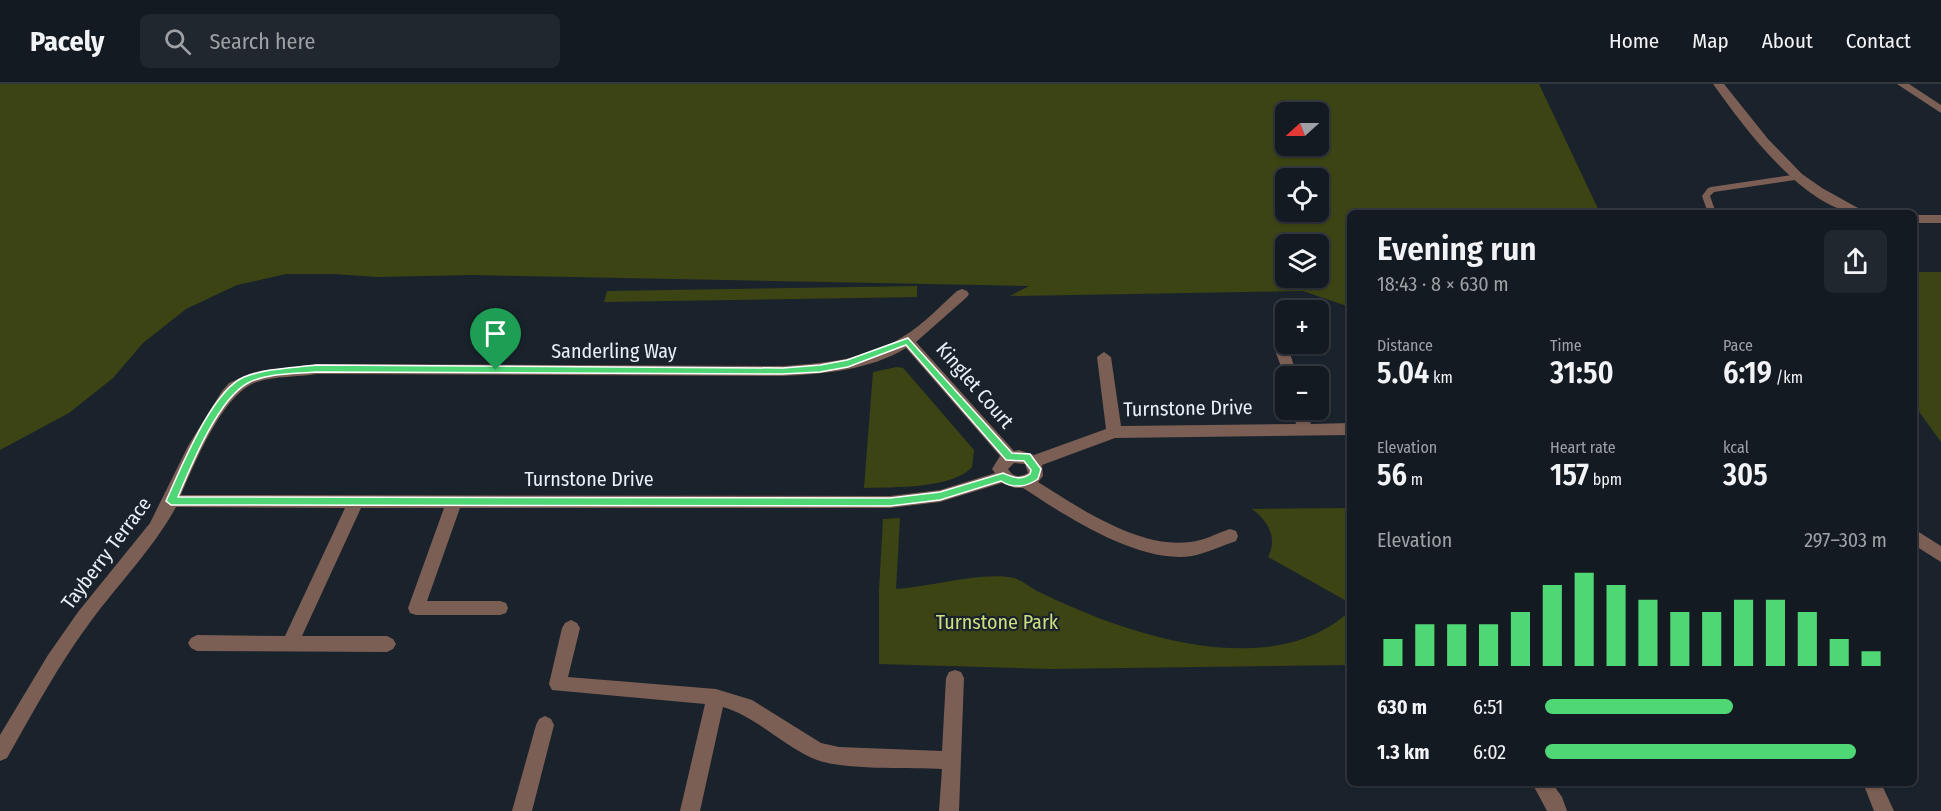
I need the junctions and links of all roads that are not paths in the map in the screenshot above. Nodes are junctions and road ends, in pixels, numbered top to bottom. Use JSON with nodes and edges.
{"nodes":[{"id":1,"x":1718,"y":84,"type":"edge"},
{"id":2,"x":1902,"y":84,"type":"edge"},
{"id":3,"x":1941,"y":110,"type":"edge"},
{"id":4,"x":1799,"y":177,"type":"junction"},
{"id":5,"x":1711,"y":210,"type":"edge"},
{"id":6,"x":1854,"y":210,"type":"edge"},
{"id":7,"x":1917,"y":219,"type":"edge"},
{"id":8,"x":1941,"y":219,"type":"edge"},
{"id":9,"x":962,"y":294,"type":"dead end"},
{"id":10,"x":908,"y":341,"type":"junction"},
{"id":11,"x":1104,"y":357,"type":"dead end"},
{"id":12,"x":245,"y":381,"type":"joint"},
{"id":13,"x":1302,"y":420,"type":"edge"},
{"id":14,"x":1305,"y":429,"type":"junction"},
{"id":15,"x":1347,"y":429,"type":"edge"},
{"id":16,"x":1114,"y":432,"type":"junction"},
{"id":17,"x":1010,"y":457,"type":"junction"},
{"id":18,"x":1033,"y":462,"type":"junction"},
{"id":19,"x":1003,"y":477,"type":"junction"},
{"id":20,"x":1027,"y":482,"type":"junction"},
{"id":21,"x":171,"y":501,"type":"junction"},
{"id":22,"x":356,"y":501,"type":"junction"},
{"id":23,"x":454,"y":502,"type":"junction"},
{"id":24,"x":1230,"y":536,"type":"dead end"},
{"id":25,"x":1917,"y":538,"type":"edge"},
{"id":26,"x":1941,"y":555,"type":"edge"},
{"id":27,"x":500,"y":608,"type":"dead end"},
{"id":28,"x":571,"y":628,"type":"dead end"},
{"id":29,"x":197,"y":644,"type":"dead end"},
{"id":30,"x":290,"y":644,"type":"junction"},
{"id":31,"x":387,"y":644,"type":"dead end"},
{"id":32,"x":955,"y":678,"type":"dead end"},
{"id":33,"x":716,"y":697,"type":"junction"},
{"id":34,"x":544,"y":725,"type":"dead end"},
{"id":35,"x":0,"y":752,"type":"edge"},
{"id":36,"x":951,"y":760,"type":"junction"},
{"id":37,"x":1543,"y":786,"type":"edge"},
{"id":38,"x":1873,"y":786,"type":"edge"},
{"id":39,"x":522,"y":811,"type":"edge"},
{"id":40,"x":690,"y":811,"type":"edge"},
{"id":41,"x":949,"y":811,"type":"edge"},
{"id":42,"x":1557,"y":811,"type":"edge"},
{"id":43,"x":1884,"y":811,"type":"edge"}],
"edges":[{"from":1,"to":4,"type":"street"},
{"from":2,"to":3,"type":"street"},
{"from":4,"to":5,"type":"lane"},
{"from":4,"to":6,"type":"street"},
{"from":7,"to":8,"type":"street"},
{"from":9,"to":10,"type":"street","name":"Sanderling Way"},
{"from":10,"to":12,"type":"street","name":"Sanderling Way"},
{"from":10,"to":17,"type":"street","name":"Kinglet Court"},
{"from":11,"to":16,"type":"street"},
{"from":12,"to":21,"type":"street","name":"Tayberry Terrace"},
{"from":13,"to":14,"type":"street"},
{"from":14,"to":15,"type":"street","name":"Turnstone Drive"},
{"from":14,"to":16,"type":"street","name":"Turnstone Drive"},
{"from":16,"to":18,"type":"street","name":"Turnstone Drive"},
{"from":17,"to":18,"type":"street"},
{"from":17,"to":19,"type":"street"},
{"from":18,"to":20,"type":"street"},
{"from":19,"to":20,"type":"street"},
{"from":19,"to":23,"type":"street","name":"Turnstone Drive"},
{"from":20,"to":24,"type":"street"},
{"from":21,"to":22,"type":"street","name":"Turnstone Drive"},
{"from":21,"to":35,"type":"street","name":"Tayberry Terrace"},
{"from":22,"to":23,"type":"street","name":"Turnstone Drive"},
{"from":22,"to":30,"type":"street"},
{"from":23,"to":27,"type":"street"},
{"from":25,"to":26,"type":"street"},
{"from":28,"to":33,"type":"street"},
{"from":29,"to":30,"type":"street"},
{"from":30,"to":31,"type":"street"},
{"from":32,"to":36,"type":"street"},
{"from":33,"to":36,"type":"street"},
{"from":33,"to":40,"type":"street"},
{"from":34,"to":39,"type":"street"},
{"from":36,"to":41,"type":"street"},
{"from":37,"to":42,"type":"street"},
{"from":38,"to":43,"type":"street"}]}
